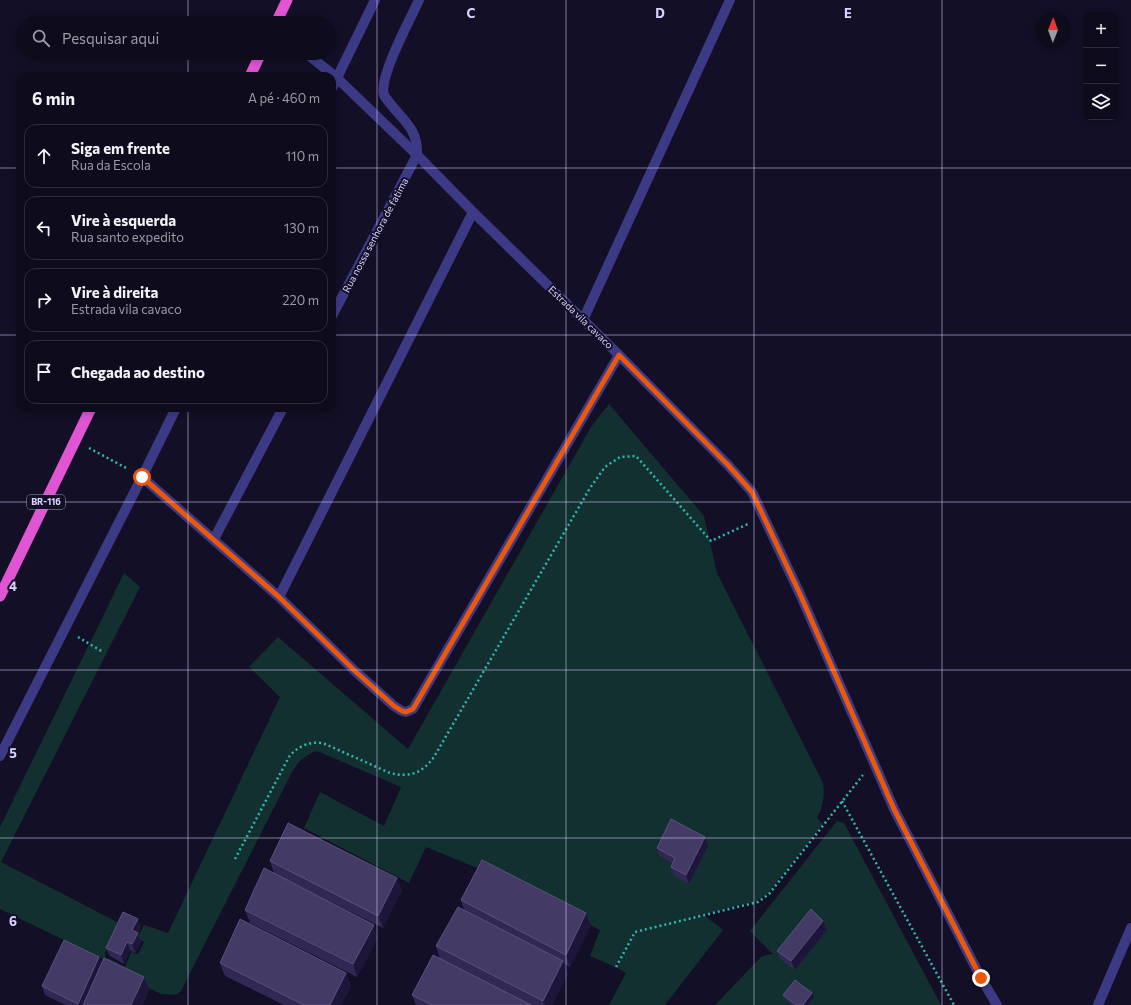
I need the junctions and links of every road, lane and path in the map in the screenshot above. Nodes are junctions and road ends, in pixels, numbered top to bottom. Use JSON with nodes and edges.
{"nodes":[{"id":1,"x":287,"y":0,"type":"edge"},
{"id":2,"x":374,"y":0,"type":"edge"},
{"id":3,"x":419,"y":0,"type":"edge"},
{"id":4,"x":730,"y":0,"type":"edge"},
{"id":5,"x":279,"y":16,"type":"edge"},
{"id":6,"x":258,"y":60,"type":"edge"},
{"id":7,"x":315,"y":60,"type":"edge"},
{"id":8,"x":252,"y":72,"type":"edge"},
{"id":9,"x":330,"y":72,"type":"edge"},
{"id":10,"x":337,"y":78,"type":"joint"},
{"id":11,"x":417,"y":155,"type":"junction"},
{"id":12,"x":473,"y":212,"type":"junction"},
{"id":13,"x":336,"y":308,"type":"edge"},
{"id":14,"x":583,"y":320,"type":"junction"},
{"id":15,"x":619,"y":355,"type":"junction"},
{"id":16,"x":89,"y":412,"type":"edge"},
{"id":17,"x":174,"y":412,"type":"edge"},
{"id":18,"x":281,"y":412,"type":"edge"},
{"id":19,"x":76,"y":440,"type":"junction"},
{"id":20,"x":142,"y":477,"type":"junction"},
{"id":21,"x":764,"y":516,"type":"junction"},
{"id":22,"x":214,"y":539,"type":"junction"},
{"id":23,"x":0,"y":596,"type":"edge"},
{"id":24,"x":279,"y":597,"type":"junction"},
{"id":25,"x":64,"y":628,"type":"junction"},
{"id":26,"x":103,"y":652,"type":"dead end"},
{"id":27,"x":0,"y":756,"type":"edge"},
{"id":28,"x":873,"y":762,"type":"junction"},
{"id":29,"x":842,"y":801,"type":"junction"},
{"id":30,"x":235,"y":859,"type":"dead end"},
{"id":31,"x":1131,"y":928,"type":"edge"},
{"id":32,"x":616,"y":967,"type":"dead end"},
{"id":33,"x":954,"y":1005,"type":"edge"},
{"id":34,"x":997,"y":1005,"type":"edge"},
{"id":35,"x":1098,"y":1005,"type":"edge"}],
"edges":[{"from":1,"to":5,"type":"highway"},
{"from":2,"to":10,"type":"street"},
{"from":3,"to":11,"type":"street"},
{"from":4,"to":14,"type":"street"},
{"from":6,"to":8,"type":"highway"},
{"from":7,"to":9,"type":"street","name":"Estrada vila cavaco"},
{"from":10,"to":11,"type":"street","name":"Estrada vila cavaco"},
{"from":11,"to":12,"type":"street","name":"Estrada vila cavaco"},
{"from":11,"to":13,"type":"street","name":"Rua nossa senhora de fatima"},
{"from":12,"to":14,"type":"street","name":"Estrada vila cavaco"},
{"from":12,"to":24,"type":"street"},
{"from":14,"to":15,"type":"street","name":"Estrada vila cavaco"},
{"from":15,"to":21,"type":"street","name":"Estrada vila cavaco"},
{"from":15,"to":24,"type":"street"},
{"from":16,"to":19,"type":"highway","number":"BR-116"},
{"from":17,"to":20,"type":"street"},
{"from":18,"to":22,"type":"street"},
{"from":19,"to":20,"type":"path"},
{"from":19,"to":23,"type":"highway","number":"BR-116"},
{"from":20,"to":22,"type":"street"},
{"from":20,"to":25,"type":"street"},
{"from":21,"to":28,"type":"street","name":"Estrada vila cavaco"},
{"from":21,"to":30,"type":"path"},
{"from":22,"to":24,"type":"street"},
{"from":25,"to":26,"type":"path"},
{"from":25,"to":27,"type":"street"},
{"from":28,"to":29,"type":"path"},
{"from":28,"to":34,"type":"street","name":"Estrada vila cavaco"},
{"from":29,"to":32,"type":"path"},
{"from":29,"to":33,"type":"path"},
{"from":31,"to":35,"type":"street"}]}
